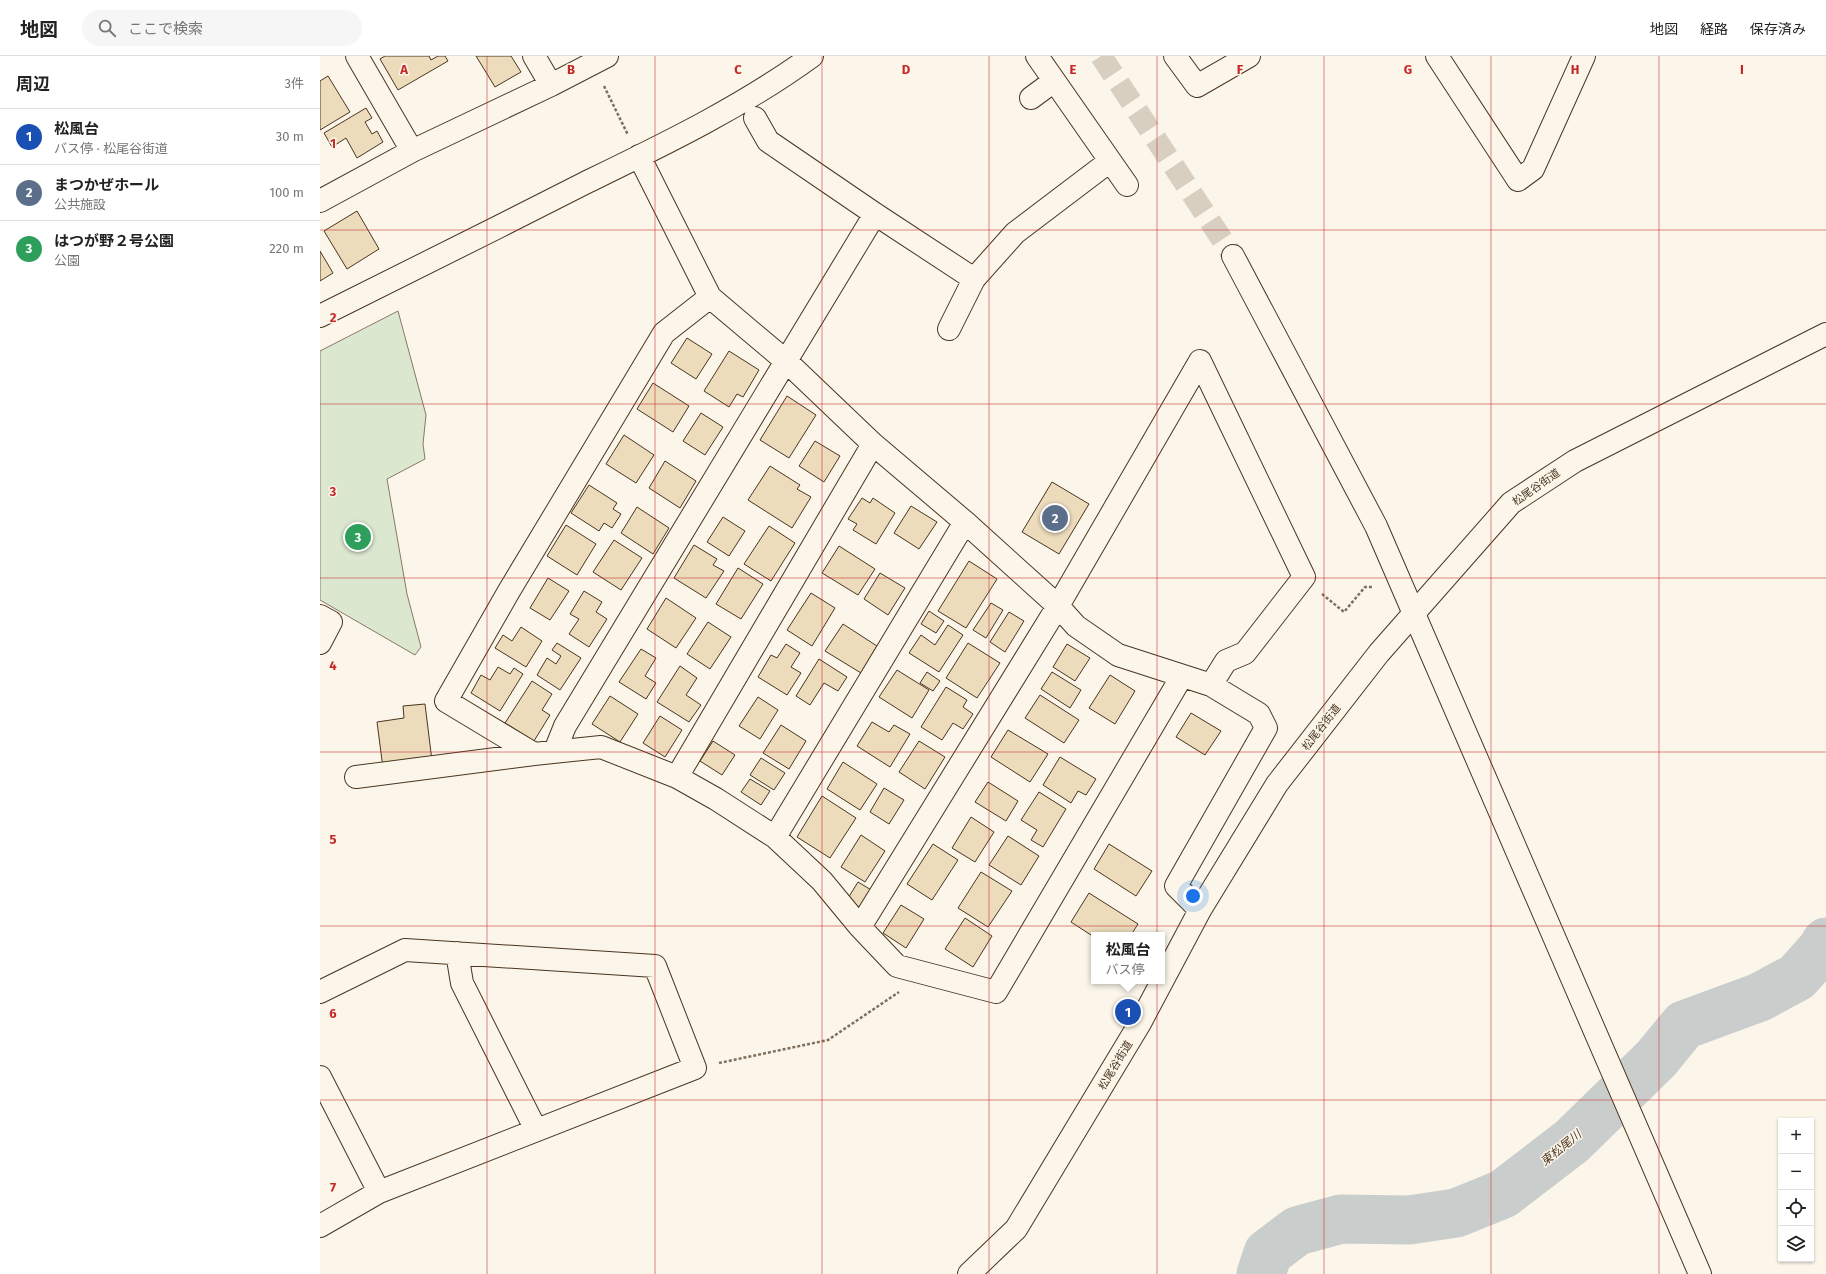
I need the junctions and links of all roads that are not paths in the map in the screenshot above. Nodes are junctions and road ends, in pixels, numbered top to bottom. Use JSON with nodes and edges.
{"nodes":[{"id":1,"x":357,"y":56,"type":"edge"},
{"id":2,"x":534,"y":56,"type":"edge"},
{"id":3,"x":812,"y":56,"type":"edge"},
{"id":4,"x":1037,"y":56,"type":"edge"},
{"id":5,"x":1175,"y":56,"type":"edge"},
{"id":6,"x":1249,"y":56,"type":"edge"},
{"id":7,"x":1437,"y":56,"type":"edge"},
{"id":8,"x":1584,"y":56,"type":"edge"},
{"id":9,"x":600,"y":60,"type":"edge"},
{"id":10,"x":1054,"y":81,"type":"junction"},
{"id":11,"x":551,"y":85,"type":"junction"},
{"id":12,"x":1031,"y":98,"type":"dead end"},
{"id":13,"x":755,"y":118,"type":"dead end"},
{"id":14,"x":412,"y":151,"type":"junction"},
{"id":15,"x":639,"y":156,"type":"junction"},
{"id":16,"x":1110,"y":161,"type":"junction"},
{"id":17,"x":1126,"y":185,"type":"dead end"},
{"id":18,"x":320,"y":201,"type":"edge"},
{"id":19,"x":875,"y":214,"type":"junction"},
{"id":20,"x":1233,"y":256,"type":"tunnel mouth"},
{"id":21,"x":974,"y":278,"type":"junction"},
{"id":22,"x":710,"y":297,"type":"junction"},
{"id":23,"x":320,"y":316,"type":"edge"},
{"id":24,"x":949,"y":329,"type":"dead end"},
{"id":25,"x":1826,"y":334,"type":"edge"},
{"id":26,"x":787,"y":362,"type":"junction"},
{"id":27,"x":873,"y":444,"type":"junction"},
{"id":28,"x":965,"y":522,"type":"junction"},
{"id":29,"x":1058,"y":606,"type":"junction"},
{"id":30,"x":1414,"y":613,"type":"junction"},
{"id":31,"x":320,"y":616,"type":"edge"},
{"id":32,"x":320,"y":644,"type":"edge"},
{"id":33,"x":1182,"y":676,"type":"junction"},
{"id":34,"x":1211,"y":685,"type":"junction"},
{"id":35,"x":545,"y":752,"type":"junction"},
{"id":36,"x":356,"y":777,"type":"dead end"},
{"id":37,"x":677,"y":777,"type":"junction"},
{"id":38,"x":776,"y":837,"type":"junction"},
{"id":39,"x":1200,"y":910,"type":"junction"},
{"id":40,"x":860,"y":927,"type":"junction"},
{"id":41,"x":457,"y":953,"type":"junction"},
{"id":42,"x":1165,"y":976,"type":"edge"},
{"id":43,"x":1161,"y":984,"type":"edge"},
{"id":44,"x":320,"y":992,"type":"edge"},
{"id":45,"x":320,"y":1077,"type":"edge"},
{"id":46,"x":536,"y":1130,"type":"junction"},
{"id":47,"x":379,"y":1192,"type":"junction"},
{"id":48,"x":320,"y":1226,"type":"edge"},
{"id":49,"x":969,"y":1274,"type":"edge"},
{"id":50,"x":1700,"y":1274,"type":"edge"}],
"edges":[{"from":1,"to":14,"type":"street"},
{"from":2,"to":11,"type":"street"},
{"from":3,"to":15,"type":"street"},
{"from":4,"to":10,"type":"street"},
{"from":5,"to":6,"type":"street"},
{"from":7,"to":8,"type":"street"},
{"from":9,"to":11,"type":"street"},
{"from":10,"to":12,"type":"street"},
{"from":10,"to":16,"type":"street"},
{"from":11,"to":14,"type":"street"},
{"from":13,"to":19,"type":"street"},
{"from":14,"to":18,"type":"street"},
{"from":15,"to":22,"type":"street"},
{"from":15,"to":23,"type":"street"},
{"from":16,"to":17,"type":"street"},
{"from":16,"to":21,"type":"street"},
{"from":19,"to":21,"type":"street"},
{"from":19,"to":26,"type":"street"},
{"from":20,"to":30,"type":"street"},
{"from":21,"to":24,"type":"street"},
{"from":22,"to":26,"type":"street"},
{"from":22,"to":35,"type":"street"},
{"from":25,"to":30,"type":"street","name":"松尾谷街道"},
{"from":26,"to":27,"type":"street"},
{"from":26,"to":35,"type":"street"},
{"from":27,"to":28,"type":"street"},
{"from":27,"to":37,"type":"street"},
{"from":28,"to":29,"type":"street"},
{"from":28,"to":38,"type":"street"},
{"from":29,"to":33,"type":"street"},
{"from":29,"to":34,"type":"street"},
{"from":29,"to":40,"type":"street"},
{"from":30,"to":39,"type":"street","name":"松尾谷街道"},
{"from":30,"to":50,"type":"street"},
{"from":31,"to":32,"type":"street"},
{"from":33,"to":34,"type":"street"},
{"from":33,"to":40,"type":"street"},
{"from":34,"to":39,"type":"street"},
{"from":35,"to":36,"type":"street"},
{"from":35,"to":37,"type":"street"},
{"from":37,"to":38,"type":"street"},
{"from":38,"to":40,"type":"street"},
{"from":39,"to":42,"type":"street","name":"松尾谷街道"},
{"from":41,"to":44,"type":"street"},
{"from":41,"to":46,"type":"street"},
{"from":41,"to":46,"type":"street"},
{"from":43,"to":49,"type":"street","name":"松尾谷街道"},
{"from":45,"to":47,"type":"street"},
{"from":46,"to":47,"type":"street"},
{"from":47,"to":48,"type":"street"}]}
